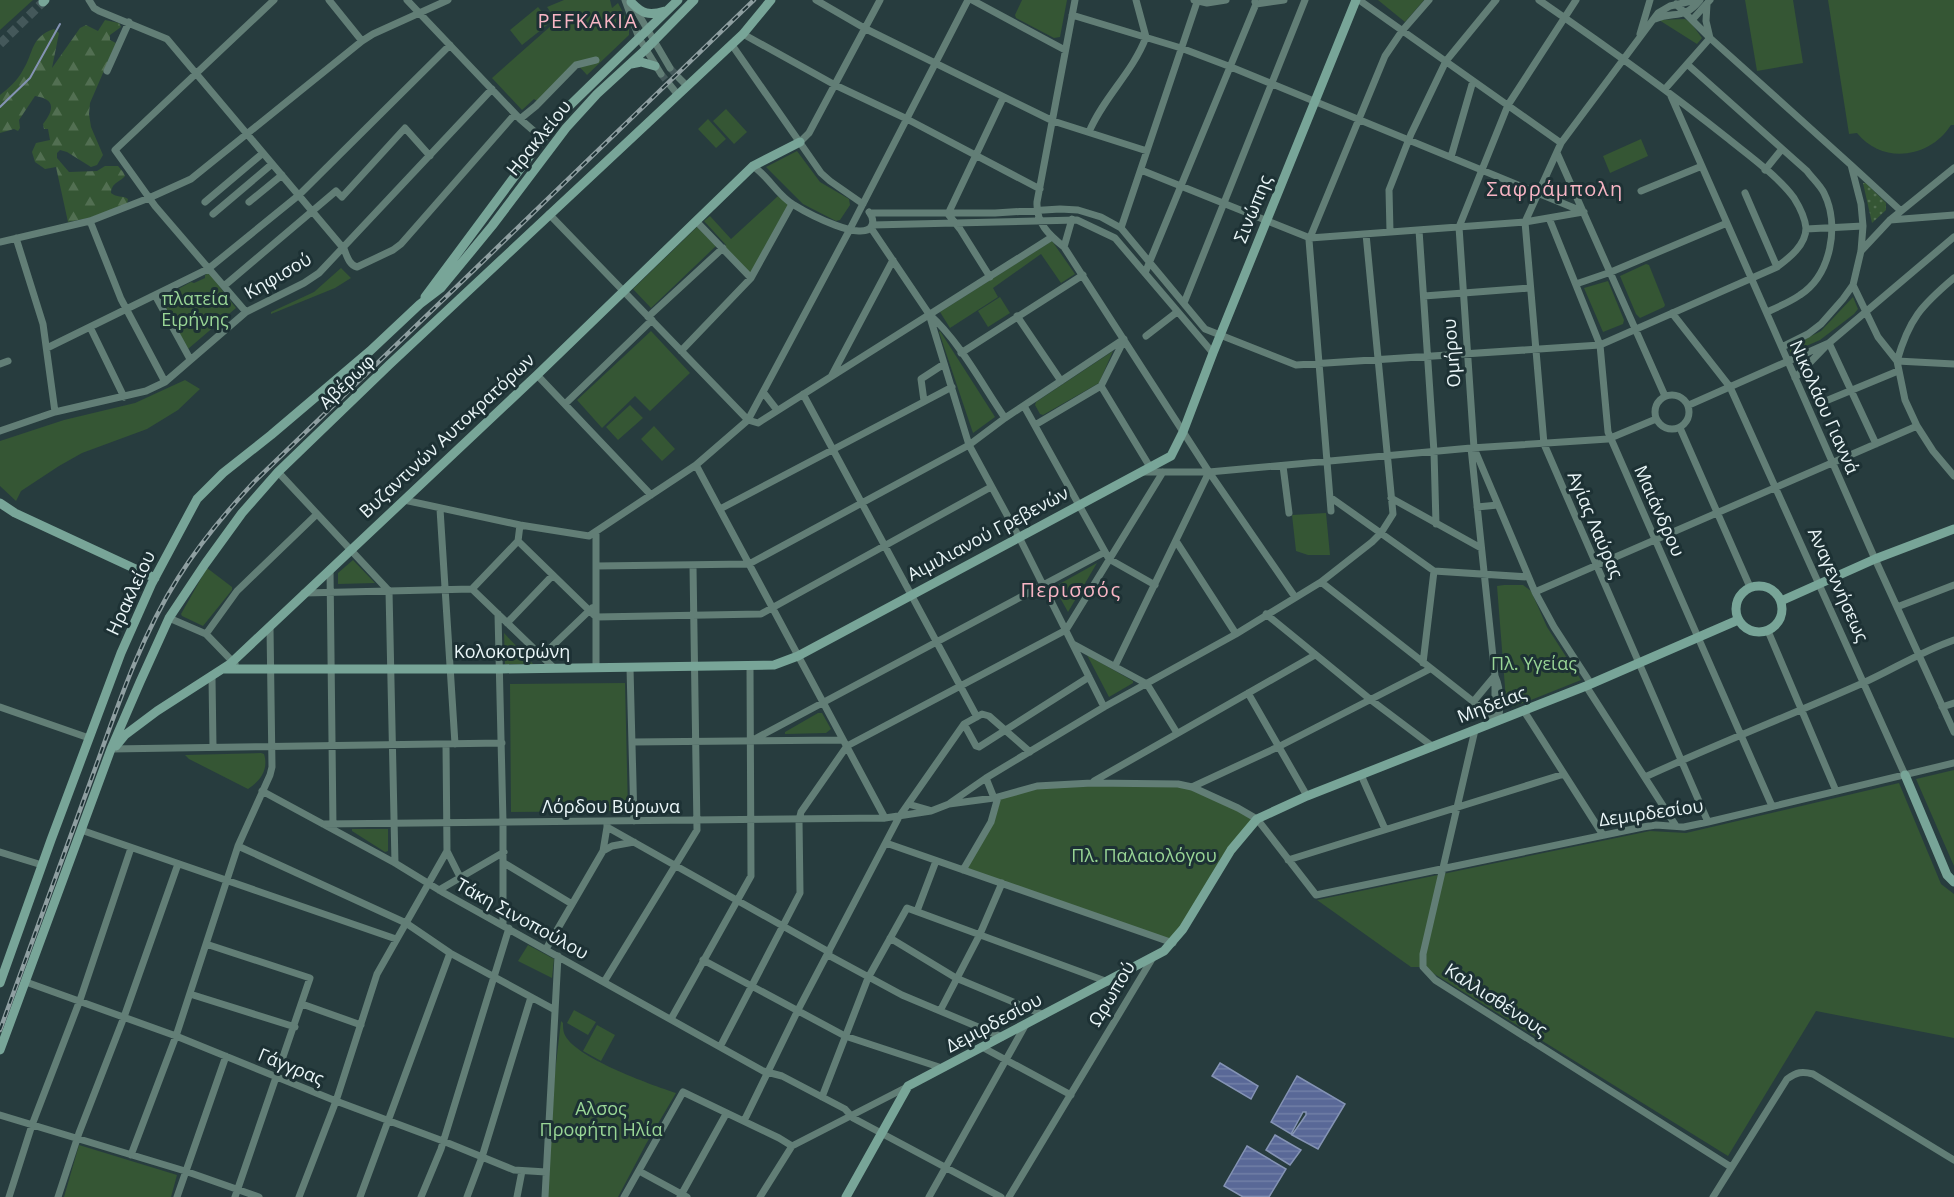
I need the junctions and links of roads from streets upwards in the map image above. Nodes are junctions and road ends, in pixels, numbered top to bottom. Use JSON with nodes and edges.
{"nodes":[{"id":1,"x":89,"y":0,"type":"edge"},
{"id":2,"x":274,"y":0,"type":"edge"},
{"id":3,"x":330,"y":0,"type":"edge"},
{"id":4,"x":407,"y":0,"type":"edge"},
{"id":5,"x":448,"y":0,"type":"edge"},
{"id":6,"x":678,"y":0,"type":"edge"},
{"id":7,"x":694,"y":0,"type":"edge"},
{"id":8,"x":771,"y":0,"type":"edge"},
{"id":9,"x":816,"y":0,"type":"edge"},
{"id":10,"x":880,"y":0,"type":"edge"},
{"id":11,"x":968,"y":0,"type":"edge"},
{"id":12,"x":972,"y":0,"type":"edge"},
{"id":13,"x":1075,"y":0,"type":"edge"},
{"id":14,"x":1136,"y":0,"type":"edge"},
{"id":15,"x":1226,"y":0,"type":"edge"},
{"id":16,"x":1284,"y":0,"type":"edge"},
{"id":17,"x":1305,"y":0,"type":"edge"},
{"id":18,"x":1358,"y":0,"type":"edge"},
{"id":19,"x":1429,"y":0,"type":"edge"},
{"id":20,"x":1496,"y":0,"type":"edge"},
{"id":21,"x":1539,"y":0,"type":"edge"},
{"id":22,"x":1576,"y":0,"type":"edge"},
{"id":23,"x":1650,"y":0,"type":"edge"},
{"id":24,"x":628,"y":1,"type":"edge"},
{"id":25,"x":1195,"y":1,"type":"edge"},
{"id":26,"x":1703,"y":1,"type":"edge"},
{"id":27,"x":1255,"y":2,"type":"edge"},
{"id":28,"x":1676,"y":4,"type":"junction"},
{"id":29,"x":667,"y":10,"type":"junction"},
{"id":30,"x":420,"y":13,"type":"junction"},
{"id":31,"x":1687,"y":13,"type":"junction"},
{"id":32,"x":1072,"y":15,"type":"junction"},
{"id":33,"x":1564,"y":18,"type":"junction"},
{"id":34,"x":1653,"y":20,"type":"junction"},
{"id":35,"x":1693,"y":20,"type":"junction"},
{"id":36,"x":129,"y":21,"type":"junction"},
{"id":37,"x":648,"y":29,"type":"junction"},
{"id":38,"x":866,"y":29,"type":"junction"},
{"id":39,"x":1402,"y":30,"type":"junction"},
{"id":40,"x":743,"y":34,"type":"junction"},
{"id":41,"x":1146,"y":37,"type":"junction"},
{"id":42,"x":639,"y":38,"type":"junction"},
{"id":43,"x":1710,"y":38,"type":"junction"},
{"id":44,"x":1638,"y":40,"type":"junction"},
{"id":45,"x":362,"y":41,"type":"junction"},
{"id":46,"x":655,"y":41,"type":"junction"},
{"id":47,"x":450,"y":45,"type":"junction"},
{"id":48,"x":732,"y":45,"type":"junction"},
{"id":49,"x":1181,"y":48,"type":"junction"},
{"id":50,"x":645,"y":50,"type":"junction"},
{"id":51,"x":1065,"y":50,"type":"junction"},
{"id":52,"x":596,"y":60,"type":"dead end"},
{"id":53,"x":1623,"y":60,"type":"junction"},
{"id":54,"x":1446,"y":61,"type":"junction"},
{"id":55,"x":936,"y":62,"type":"junction"},
{"id":56,"x":1687,"y":64,"type":"junction"},
{"id":57,"x":629,"y":65,"type":"junction"},
{"id":58,"x":1231,"y":67,"type":"junction"},
{"id":59,"x":670,"y":68,"type":"tunnel mouth"},
{"id":60,"x":658,"y":70,"type":"joint"},
{"id":61,"x":106,"y":71,"type":"dead end"},
{"id":62,"x":196,"y":74,"type":"junction"},
{"id":63,"x":679,"y":78,"type":"tunnel mouth"},
{"id":64,"x":1473,"y":81,"type":"junction"},
{"id":65,"x":1272,"y":84,"type":"junction"},
{"id":66,"x":670,"y":85,"type":"tunnel mouth"},
{"id":67,"x":835,"y":85,"type":"junction"},
{"id":68,"x":687,"y":86,"type":"junction"},
{"id":69,"x":492,"y":89,"type":"junction"},
{"id":70,"x":1668,"y":91,"type":"junction"},
{"id":71,"x":678,"y":95,"type":"junction"},
{"id":72,"x":1003,"y":98,"type":"junction"},
{"id":73,"x":1314,"y":101,"type":"junction"},
{"id":74,"x":1508,"y":105,"type":"junction"},
{"id":75,"x":518,"y":116,"type":"junction"},
{"id":76,"x":905,"y":118,"type":"junction"},
{"id":77,"x":1358,"y":119,"type":"junction"},
{"id":78,"x":1053,"y":121,"type":"junction"},
{"id":79,"x":1089,"y":132,"type":"junction"},
{"id":80,"x":248,"y":135,"type":"junction"},
{"id":81,"x":543,"y":139,"type":"junction"},
{"id":82,"x":1409,"y":140,"type":"junction"},
{"id":83,"x":800,"y":142,"type":"junction"},
{"id":84,"x":1561,"y":143,"type":"junction"},
{"id":85,"x":1782,"y":150,"type":"junction"},
{"id":86,"x":1147,"y":151,"type":"junction"},
{"id":87,"x":263,"y":153,"type":"junction"},
{"id":88,"x":1557,"y":153,"type":"junction"},
{"id":89,"x":975,"y":155,"type":"junction"},
{"id":90,"x":430,"y":156,"type":"junction"},
{"id":91,"x":1451,"y":157,"type":"junction"},
{"id":92,"x":272,"y":164,"type":"junction"},
{"id":93,"x":1851,"y":165,"type":"junction"},
{"id":94,"x":753,"y":166,"type":"junction"},
{"id":95,"x":1702,"y":166,"type":"junction"},
{"id":96,"x":1954,"y":168,"type":"edge"},
{"id":97,"x":1141,"y":170,"type":"junction"},
{"id":98,"x":1482,"y":170,"type":"junction"},
{"id":99,"x":1765,"y":170,"type":"junction"},
{"id":100,"x":282,"y":175,"type":"junction"},
{"id":101,"x":1182,"y":187,"type":"junction"},
{"id":102,"x":1040,"y":189,"type":"junction"},
{"id":103,"x":1641,"y":191,"type":"dead end"},
{"id":104,"x":1539,"y":193,"type":"junction"},
{"id":105,"x":1745,"y":193,"type":"dead end"},
{"id":106,"x":299,"y":195,"type":"junction"},
{"id":107,"x":149,"y":198,"type":"junction"},
{"id":108,"x":205,"y":202,"type":"dead end"},
{"id":109,"x":249,"y":202,"type":"dead end"},
{"id":110,"x":1223,"y":203,"type":"junction"},
{"id":111,"x":792,"y":204,"type":"junction"},
{"id":112,"x":863,"y":205,"type":"junction"},
{"id":113,"x":1037,"y":210,"type":"junction"},
{"id":114,"x":1901,"y":211,"type":"junction"},
{"id":115,"x":313,"y":212,"type":"junction"},
{"id":116,"x":1584,"y":212,"type":"junction"},
{"id":117,"x":870,"y":213,"type":"junction"},
{"id":118,"x":213,"y":214,"type":"dead end"},
{"id":119,"x":549,"y":214,"type":"junction"},
{"id":120,"x":948,"y":214,"type":"junction"},
{"id":121,"x":1954,"y":215,"type":"edge"},
{"id":122,"x":1550,"y":218,"type":"junction"},
{"id":123,"x":1072,"y":219,"type":"junction"},
{"id":124,"x":696,"y":220,"type":"junction"},
{"id":125,"x":1039,"y":220,"type":"junction"},
{"id":126,"x":1266,"y":220,"type":"junction"},
{"id":127,"x":1890,"y":220,"type":"junction"},
{"id":128,"x":90,"y":221,"type":"junction"},
{"id":129,"x":1525,"y":222,"type":"junction"},
{"id":130,"x":956,"y":223,"type":"junction"},
{"id":131,"x":1727,"y":223,"type":"junction"},
{"id":132,"x":872,"y":226,"type":"junction"},
{"id":133,"x":1863,"y":226,"type":"junction"},
{"id":134,"x":1459,"y":227,"type":"junction"},
{"id":135,"x":1121,"y":228,"type":"junction"},
{"id":136,"x":1832,"y":228,"type":"junction"},
{"id":137,"x":1806,"y":229,"type":"junction"},
{"id":138,"x":850,"y":230,"type":"junction"},
{"id":139,"x":1419,"y":230,"type":"junction"},
{"id":140,"x":1390,"y":232,"type":"junction"},
{"id":141,"x":1366,"y":234,"type":"junction"},
{"id":142,"x":1052,"y":237,"type":"junction"},
{"id":143,"x":1954,"y":237,"type":"edge"},
{"id":144,"x":16,"y":238,"type":"junction"},
{"id":145,"x":1310,"y":238,"type":"junction"},
{"id":146,"x":0,"y":242,"type":"edge"},
{"id":147,"x":1064,"y":247,"type":"junction"},
{"id":148,"x":723,"y":248,"type":"junction"},
{"id":149,"x":344,"y":249,"type":"junction"},
{"id":150,"x":1861,"y":251,"type":"junction"},
{"id":151,"x":893,"y":260,"type":"junction"},
{"id":152,"x":1151,"y":262,"type":"junction"},
{"id":153,"x":1777,"y":267,"type":"junction"},
{"id":154,"x":208,"y":269,"type":"junction"},
{"id":155,"x":1611,"y":272,"type":"junction"},
{"id":156,"x":1145,"y":273,"type":"junction"},
{"id":157,"x":1083,"y":275,"type":"junction"},
{"id":158,"x":990,"y":277,"type":"junction"},
{"id":159,"x":751,"y":278,"type":"junction"},
{"id":160,"x":1751,"y":278,"type":"junction"},
{"id":161,"x":1954,"y":278,"type":"edge"},
{"id":162,"x":1576,"y":284,"type":"junction"},
{"id":163,"x":1853,"y":285,"type":"junction"},
{"id":164,"x":225,"y":286,"type":"junction"},
{"id":165,"x":1530,"y":288,"type":"junction"},
{"id":166,"x":623,"y":290,"type":"junction"},
{"id":167,"x":1463,"y":293,"type":"junction"},
{"id":168,"x":155,"y":295,"type":"junction"},
{"id":169,"x":1424,"y":296,"type":"junction"},
{"id":170,"x":1184,"y":303,"type":"junction"},
{"id":171,"x":420,"y":304,"type":"junction"},
{"id":172,"x":127,"y":309,"type":"junction"},
{"id":173,"x":246,"y":312,"type":"junction"},
{"id":174,"x":1177,"y":312,"type":"junction"},
{"id":175,"x":1767,"y":312,"type":"junction"},
{"id":176,"x":1672,"y":313,"type":"junction"},
{"id":177,"x":1865,"y":313,"type":"junction"},
{"id":178,"x":929,"y":314,"type":"junction"},
{"id":179,"x":1017,"y":316,"type":"junction"},
{"id":180,"x":650,"y":319,"type":"junction"},
{"id":181,"x":90,"y":327,"type":"junction"},
{"id":182,"x":1636,"y":330,"type":"junction"},
{"id":183,"x":1146,"y":336,"type":"dead end"},
{"id":184,"x":1220,"y":336,"type":"junction"},
{"id":185,"x":1124,"y":339,"type":"junction"},
{"id":186,"x":1829,"y":343,"type":"junction"},
{"id":187,"x":1600,"y":345,"type":"junction"},
{"id":188,"x":1782,"y":347,"type":"junction"},
{"id":189,"x":47,"y":348,"type":"junction"},
{"id":190,"x":1535,"y":349,"type":"junction"},
{"id":191,"x":681,"y":351,"type":"junction"},
{"id":192,"x":961,"y":352,"type":"junction"},
{"id":193,"x":1213,"y":353,"type":"junction"},
{"id":194,"x":1467,"y":354,"type":"junction"},
{"id":195,"x":1428,"y":357,"type":"junction"},
{"id":196,"x":190,"y":360,"type":"junction"},
{"id":197,"x":1378,"y":360,"type":"junction"},
{"id":198,"x":1788,"y":360,"type":"junction"},
{"id":199,"x":8,"y":361,"type":"dead end"},
{"id":200,"x":1897,"y":361,"type":"junction"},
{"id":201,"x":0,"y":364,"type":"edge"},
{"id":202,"x":944,"y":364,"type":"junction"},
{"id":203,"x":1319,"y":364,"type":"junction"},
{"id":204,"x":1954,"y":364,"type":"edge"},
{"id":205,"x":1898,"y":371,"type":"junction"},
{"id":206,"x":537,"y":375,"type":"junction"},
{"id":207,"x":832,"y":375,"type":"junction"},
{"id":208,"x":1795,"y":378,"type":"junction"},
{"id":209,"x":1061,"y":381,"type":"junction"},
{"id":210,"x":165,"y":382,"type":"junction"},
{"id":211,"x":1101,"y":386,"type":"junction"},
{"id":212,"x":952,"y":387,"type":"junction"},
{"id":213,"x":1730,"y":387,"type":"junction"},
{"id":214,"x":1851,"y":390,"type":"junction"},
{"id":215,"x":763,"y":392,"type":"junction"},
{"id":216,"x":802,"y":394,"type":"junction"},
{"id":217,"x":1665,"y":396,"type":"junction"},
{"id":218,"x":124,"y":397,"type":"junction"},
{"id":219,"x":924,"y":400,"type":"junction"},
{"id":220,"x":1828,"y":400,"type":"dead end"},
{"id":221,"x":564,"y":404,"type":"junction"},
{"id":222,"x":1689,"y":405,"type":"junction"},
{"id":223,"x":1024,"y":406,"type":"junction"},
{"id":224,"x":777,"y":410,"type":"junction"},
{"id":225,"x":55,"y":412,"type":"junction"},
{"id":226,"x":1005,"y":418,"type":"junction"},
{"id":227,"x":1656,"y":419,"type":"junction"},
{"id":228,"x":748,"y":420,"type":"junction"},
{"id":229,"x":1035,"y":425,"type":"junction"},
{"id":230,"x":1917,"y":426,"type":"junction"},
{"id":231,"x":1680,"y":428,"type":"junction"},
{"id":232,"x":0,"y":430,"type":"edge"},
{"id":233,"x":1183,"y":432,"type":"junction"},
{"id":234,"x":1611,"y":438,"type":"junction"},
{"id":235,"x":1544,"y":444,"type":"junction"},
{"id":236,"x":1876,"y":444,"type":"junction"},
{"id":237,"x":969,"y":445,"type":"junction"},
{"id":238,"x":1473,"y":448,"type":"junction"},
{"id":239,"x":833,"y":450,"type":"junction"},
{"id":240,"x":1434,"y":452,"type":"junction"},
{"id":241,"x":1171,"y":456,"type":"junction"},
{"id":242,"x":1387,"y":456,"type":"junction"},
{"id":243,"x":1327,"y":462,"type":"junction"},
{"id":244,"x":1833,"y":462,"type":"junction"},
{"id":245,"x":696,"y":465,"type":"junction"},
{"id":246,"x":1283,"y":466,"type":"junction"},
{"id":247,"x":1150,"y":467,"type":"junction"},
{"id":248,"x":278,"y":472,"type":"junction"},
{"id":249,"x":1140,"y":472,"type":"junction"},
{"id":250,"x":1164,"y":472,"type":"junction"},
{"id":251,"x":1209,"y":472,"type":"junction"},
{"id":252,"x":1952,"y":472,"type":"edge"},
{"id":253,"x":991,"y":487,"type":"junction"},
{"id":254,"x":1775,"y":488,"type":"junction"},
{"id":255,"x":651,"y":495,"type":"junction"},
{"id":256,"x":1330,"y":497,"type":"junction"},
{"id":257,"x":1391,"y":498,"type":"junction"},
{"id":258,"x":404,"y":500,"type":"junction"},
{"id":259,"x":862,"y":504,"type":"junction"},
{"id":260,"x":1079,"y":504,"type":"junction"},
{"id":261,"x":0,"y":505,"type":"edge"},
{"id":262,"x":1498,"y":505,"type":"junction"},
{"id":263,"x":1477,"y":507,"type":"junction"},
{"id":264,"x":440,"y":509,"type":"junction"},
{"id":265,"x":720,"y":509,"type":"junction"},
{"id":266,"x":1331,"y":511,"type":"dead end"},
{"id":267,"x":1289,"y":513,"type":"dead end"},
{"id":268,"x":1717,"y":513,"type":"junction"},
{"id":269,"x":317,"y":514,"type":"junction"},
{"id":270,"x":1436,"y":524,"type":"junction"},
{"id":271,"x":520,"y":525,"type":"junction"},
{"id":272,"x":1954,"y":529,"type":"edge"},
{"id":273,"x":596,"y":532,"type":"junction"},
{"id":274,"x":1381,"y":533,"type":"junction"},
{"id":275,"x":1019,"y":537,"type":"junction"},
{"id":276,"x":518,"y":540,"type":"junction"},
{"id":277,"x":1655,"y":540,"type":"junction"},
{"id":278,"x":1176,"y":541,"type":"junction"},
{"id":279,"x":885,"y":546,"type":"junction"},
{"id":280,"x":350,"y":549,"type":"junction"},
{"id":281,"x":1481,"y":549,"type":"junction"},
{"id":282,"x":1105,"y":552,"type":"junction"},
{"id":283,"x":1109,"y":559,"type":"junction"},
{"id":284,"x":1875,"y":559,"type":"junction"},
{"id":285,"x":749,"y":564,"type":"junction"},
{"id":286,"x":596,"y":566,"type":"junction"},
{"id":287,"x":693,"y":566,"type":"junction"},
{"id":288,"x":1595,"y":566,"type":"junction"},
{"id":289,"x":330,"y":569,"type":"junction"},
{"id":290,"x":1434,"y":571,"type":"junction"},
{"id":291,"x":1484,"y":574,"type":"junction"},
{"id":292,"x":553,"y":575,"type":"junction"},
{"id":293,"x":1528,"y":577,"type":"junction"},
{"id":294,"x":155,"y":578,"type":"junction"},
{"id":295,"x":1321,"y":582,"type":"junction"},
{"id":296,"x":1819,"y":584,"type":"junction"},
{"id":297,"x":1043,"y":585,"type":"junction"},
{"id":298,"x":1155,"y":585,"type":"junction"},
{"id":299,"x":1954,"y":585,"type":"edge"},
{"id":300,"x":1750,"y":588,"type":"junction"},
{"id":301,"x":445,"y":590,"type":"junction"},
{"id":302,"x":472,"y":590,"type":"junction"},
{"id":303,"x":389,"y":591,"type":"junction"},
{"id":304,"x":1535,"y":592,"type":"junction"},
{"id":305,"x":304,"y":593,"type":"junction"},
{"id":306,"x":330,"y":593,"type":"junction"},
{"id":307,"x":911,"y":595,"type":"junction"},
{"id":308,"x":1295,"y":597,"type":"junction"},
{"id":309,"x":1780,"y":601,"type":"junction"},
{"id":310,"x":596,"y":604,"type":"junction"},
{"id":311,"x":1897,"y":607,"type":"junction"},
{"id":312,"x":772,"y":608,"type":"junction"},
{"id":313,"x":590,"y":610,"type":"junction"},
{"id":314,"x":498,"y":614,"type":"junction"},
{"id":315,"x":1266,"y":614,"type":"junction"},
{"id":316,"x":693,"y":616,"type":"junction"},
{"id":317,"x":596,"y":617,"type":"junction"},
{"id":318,"x":169,"y":618,"type":"junction"},
{"id":319,"x":1738,"y":620,"type":"junction"},
{"id":320,"x":507,"y":623,"type":"junction"},
{"id":321,"x":270,"y":627,"type":"junction"},
{"id":322,"x":1066,"y":630,"type":"junction"},
{"id":323,"x":1768,"y":631,"type":"junction"},
{"id":324,"x":206,"y":634,"type":"junction"},
{"id":325,"x":1236,"y":634,"type":"junction"},
{"id":326,"x":1698,"y":637,"type":"junction"},
{"id":327,"x":1954,"y":640,"type":"edge"},
{"id":328,"x":936,"y":642,"type":"junction"},
{"id":329,"x":1073,"y":644,"type":"junction"},
{"id":330,"x":1315,"y":655,"type":"junction"},
{"id":331,"x":1919,"y":655,"type":"junction"},
{"id":332,"x":542,"y":656,"type":"junction"},
{"id":333,"x":798,"y":656,"type":"junction"},
{"id":334,"x":232,"y":662,"type":"junction"},
{"id":335,"x":1422,"y":663,"type":"junction"},
{"id":336,"x":1638,"y":664,"type":"junction"},
{"id":337,"x":1115,"y":666,"type":"junction"},
{"id":338,"x":750,"y":667,"type":"junction"},
{"id":339,"x":597,"y":668,"type":"junction"},
{"id":340,"x":630,"y":668,"type":"junction"},
{"id":341,"x":694,"y":668,"type":"junction"},
{"id":342,"x":224,"y":669,"type":"junction"},
{"id":343,"x":450,"y":669,"type":"junction"},
{"id":344,"x":501,"y":669,"type":"junction"},
{"id":345,"x":554,"y":669,"type":"junction"},
{"id":346,"x":1430,"y":669,"type":"junction"},
{"id":347,"x":270,"y":670,"type":"junction"},
{"id":348,"x":331,"y":670,"type":"junction"},
{"id":349,"x":390,"y":670,"type":"junction"},
{"id":350,"x":240,"y":671,"type":"junction"},
{"id":351,"x":1494,"y":676,"type":"junction"},
{"id":352,"x":1089,"y":677,"type":"junction"},
{"id":353,"x":212,"y":678,"type":"junction"},
{"id":354,"x":1863,"y":683,"type":"junction"},
{"id":355,"x":1147,"y":684,"type":"junction"},
{"id":356,"x":1589,"y":685,"type":"junction"},
{"id":357,"x":960,"y":686,"type":"junction"},
{"id":358,"x":1248,"y":693,"type":"junction"},
{"id":359,"x":1371,"y":700,"type":"junction"},
{"id":360,"x":823,"y":702,"type":"junction"},
{"id":361,"x":1473,"y":702,"type":"junction"},
{"id":362,"x":1954,"y":703,"type":"edge"},
{"id":363,"x":0,"y":707,"type":"edge"},
{"id":364,"x":1104,"y":707,"type":"junction"},
{"id":365,"x":1942,"y":707,"type":"junction"},
{"id":366,"x":1801,"y":709,"type":"junction"},
{"id":367,"x":1524,"y":711,"type":"junction"},
{"id":368,"x":977,"y":717,"type":"junction"},
{"id":369,"x":1498,"y":720,"type":"junction"},
{"id":370,"x":964,"y":724,"type":"junction"},
{"id":371,"x":1475,"y":729,"type":"junction"},
{"id":372,"x":1006,"y":732,"type":"junction"},
{"id":373,"x":1954,"y":732,"type":"edge"},
{"id":374,"x":1177,"y":733,"type":"junction"},
{"id":375,"x":1741,"y":736,"type":"junction"},
{"id":376,"x":89,"y":738,"type":"junction"},
{"id":377,"x":751,"y":741,"type":"junction"},
{"id":378,"x":632,"y":742,"type":"junction"},
{"id":379,"x":696,"y":742,"type":"junction"},
{"id":380,"x":502,"y":743,"type":"junction"},
{"id":381,"x":845,"y":743,"type":"junction"},
{"id":382,"x":446,"y":744,"type":"junction"},
{"id":383,"x":455,"y":744,"type":"junction"},
{"id":384,"x":392,"y":745,"type":"junction"},
{"id":385,"x":332,"y":746,"type":"junction"},
{"id":386,"x":1432,"y":746,"type":"junction"},
{"id":387,"x":213,"y":747,"type":"junction"},
{"id":388,"x":272,"y":747,"type":"junction"},
{"id":389,"x":1278,"y":747,"type":"junction"},
{"id":390,"x":111,"y":749,"type":"junction"},
{"id":391,"x":1029,"y":752,"type":"junction"},
{"id":392,"x":1681,"y":761,"type":"junction"},
{"id":393,"x":1954,"y":763,"type":"edge"},
{"id":394,"x":1564,"y":774,"type":"junction"},
{"id":395,"x":1361,"y":775,"type":"junction"},
{"id":396,"x":1905,"y":775,"type":"junction"},
{"id":397,"x":1645,"y":777,"type":"junction"},
{"id":398,"x":986,"y":778,"type":"junction"},
{"id":399,"x":1092,"y":783,"type":"junction"},
{"id":400,"x":1192,"y":787,"type":"junction"},
{"id":401,"x":1836,"y":790,"type":"junction"},
{"id":402,"x":262,"y":791,"type":"junction"},
{"id":403,"x":1307,"y":796,"type":"junction"},
{"id":404,"x":996,"y":797,"type":"junction"},
{"id":405,"x":908,"y":804,"type":"junction"},
{"id":406,"x":949,"y":804,"type":"junction"},
{"id":407,"x":1772,"y":806,"type":"junction"},
{"id":408,"x":1457,"y":808,"type":"junction"},
{"id":409,"x":931,"y":811,"type":"junction"},
{"id":410,"x":899,"y":817,"type":"junction"},
{"id":411,"x":885,"y":818,"type":"junction"},
{"id":412,"x":1257,"y":819,"type":"junction"},
{"id":413,"x":751,"y":820,"type":"junction"},
{"id":414,"x":799,"y":820,"type":"junction"},
{"id":415,"x":634,"y":821,"type":"junction"},
{"id":416,"x":697,"y":821,"type":"junction"},
{"id":417,"x":503,"y":822,"type":"junction"},
{"id":418,"x":1708,"y":822,"type":"junction"},
{"id":419,"x":394,"y":823,"type":"junction"},
{"id":420,"x":446,"y":823,"type":"junction"},
{"id":421,"x":607,"y":824,"type":"junction"},
{"id":422,"x":1676,"y":826,"type":"junction"},
{"id":423,"x":333,"y":827,"type":"junction"},
{"id":424,"x":81,"y":830,"type":"junction"},
{"id":425,"x":1385,"y":830,"type":"junction"},
{"id":426,"x":1603,"y":835,"type":"junction"},
{"id":427,"x":634,"y":842,"type":"junction"},
{"id":428,"x":886,"y":843,"type":"junction"},
{"id":429,"x":238,"y":846,"type":"junction"},
{"id":430,"x":131,"y":848,"type":"junction"},
{"id":431,"x":447,"y":851,"type":"junction"},
{"id":432,"x":603,"y":851,"type":"junction"},
{"id":433,"x":0,"y":852,"type":"edge"},
{"id":434,"x":504,"y":852,"type":"junction"},
{"id":435,"x":1288,"y":860,"type":"junction"},
{"id":436,"x":936,"y":861,"type":"junction"},
{"id":437,"x":395,"y":863,"type":"junction"},
{"id":438,"x":504,"y":863,"type":"junction"},
{"id":439,"x":178,"y":864,"type":"junction"},
{"id":440,"x":42,"y":865,"type":"junction"},
{"id":441,"x":675,"y":865,"type":"junction"},
{"id":442,"x":963,"y":870,"type":"junction"},
{"id":443,"x":1443,"y":870,"type":"junction"},
{"id":444,"x":460,"y":877,"type":"junction"},
{"id":445,"x":226,"y":881,"type":"junction"},
{"id":446,"x":1954,"y":882,"type":"edge"},
{"id":447,"x":1002,"y":883,"type":"junction"},
{"id":448,"x":429,"y":885,"type":"junction"},
{"id":449,"x":439,"y":890,"type":"junction"},
{"id":450,"x":737,"y":900,"type":"junction"},
{"id":451,"x":572,"y":904,"type":"junction"},
{"id":452,"x":918,"y":911,"type":"junction"},
{"id":453,"x":406,"y":922,"type":"junction"},
{"id":454,"x":782,"y":926,"type":"junction"},
{"id":455,"x":506,"y":927,"type":"junction"},
{"id":456,"x":980,"y":934,"type":"junction"},
{"id":457,"x":890,"y":938,"type":"junction"},
{"id":458,"x":396,"y":939,"type":"junction"},
{"id":459,"x":1173,"y":943,"type":"junction"},
{"id":460,"x":206,"y":944,"type":"junction"},
{"id":461,"x":546,"y":949,"type":"junction"},
{"id":462,"x":450,"y":953,"type":"junction"},
{"id":463,"x":829,"y":954,"type":"junction"},
{"id":464,"x":558,"y":956,"type":"junction"},
{"id":465,"x":1152,"y":959,"type":"junction"},
{"id":466,"x":703,"y":960,"type":"junction"},
{"id":467,"x":493,"y":976,"type":"junction"},
{"id":468,"x":868,"y":978,"type":"junction"},
{"id":469,"x":956,"y":978,"type":"junction"},
{"id":470,"x":26,"y":982,"type":"junction"},
{"id":471,"x":604,"y":982,"type":"junction"},
{"id":472,"x":1108,"y":982,"type":"junction"},
{"id":473,"x":0,"y":983,"type":"edge"},
{"id":474,"x":750,"y":986,"type":"junction"},
{"id":475,"x":190,"y":994,"type":"junction"},
{"id":476,"x":531,"y":997,"type":"junction"},
{"id":477,"x":80,"y":1000,"type":"junction"},
{"id":478,"x":302,"y":1004,"type":"junction"},
{"id":479,"x":555,"y":1010,"type":"junction"},
{"id":480,"x":798,"y":1010,"type":"junction"},
{"id":481,"x":940,"y":1011,"type":"junction"},
{"id":482,"x":1044,"y":1015,"type":"junction"},
{"id":483,"x":124,"y":1017,"type":"junction"},
{"id":484,"x":671,"y":1019,"type":"junction"},
{"id":485,"x":1026,"y":1024,"type":"junction"},
{"id":486,"x":362,"y":1025,"type":"junction"},
{"id":487,"x":295,"y":1027,"type":"junction"},
{"id":488,"x":176,"y":1036,"type":"junction"},
{"id":489,"x":845,"y":1036,"type":"junction"},
{"id":490,"x":1002,"y":1037,"type":"junction"},
{"id":491,"x":720,"y":1047,"type":"junction"},
{"id":492,"x":982,"y":1047,"type":"junction"},
{"id":493,"x":0,"y":1050,"type":"edge"},
{"id":494,"x":226,"y":1056,"type":"junction"},
{"id":495,"x":1006,"y":1059,"type":"junction"},
{"id":496,"x":942,"y":1068,"type":"junction"},
{"id":497,"x":769,"y":1072,"type":"junction"},
{"id":498,"x":277,"y":1077,"type":"junction"},
{"id":499,"x":908,"y":1086,"type":"junction"},
{"id":500,"x":1071,"y":1095,"type":"junction"},
{"id":501,"x":822,"y":1097,"type":"junction"},
{"id":502,"x":336,"y":1101,"type":"junction"},
{"id":503,"x":726,"y":1114,"type":"junction"},
{"id":504,"x":0,"y":1115,"type":"edge"},
{"id":505,"x":850,"y":1115,"type":"junction"},
{"id":506,"x":388,"y":1120,"type":"junction"},
{"id":507,"x":744,"y":1121,"type":"junction"},
{"id":508,"x":32,"y":1125,"type":"junction"},
{"id":509,"x":881,"y":1133,"type":"junction"},
{"id":510,"x":77,"y":1139,"type":"junction"},
{"id":511,"x":443,"y":1141,"type":"junction"},
{"id":512,"x":792,"y":1146,"type":"junction"},
{"id":513,"x":131,"y":1155,"type":"junction"},
{"id":514,"x":482,"y":1157,"type":"junction"},
{"id":515,"x":1954,"y":1160,"type":"edge"},
{"id":516,"x":945,"y":1167,"type":"junction"},
{"id":517,"x":1731,"y":1167,"type":"junction"},
{"id":518,"x":185,"y":1171,"type":"junction"},
{"id":519,"x":522,"y":1171,"type":"junction"},
{"id":520,"x":639,"y":1171,"type":"junction"},
{"id":521,"x":546,"y":1172,"type":"junction"},
{"id":522,"x":236,"y":1193,"type":"edge"},
{"id":523,"x":683,"y":1196,"type":"edge"},
{"id":524,"x":9,"y":1197,"type":"edge"},
{"id":525,"x":58,"y":1197,"type":"edge"},
{"id":526,"x":177,"y":1197,"type":"edge"},
{"id":527,"x":259,"y":1197,"type":"edge"},
{"id":528,"x":299,"y":1197,"type":"edge"},
{"id":529,"x":360,"y":1197,"type":"edge"},
{"id":530,"x":421,"y":1197,"type":"edge"},
{"id":531,"x":467,"y":1197,"type":"edge"},
{"id":532,"x":517,"y":1197,"type":"edge"},
{"id":533,"x":545,"y":1197,"type":"edge"},
{"id":534,"x":624,"y":1197,"type":"edge"},
{"id":535,"x":760,"y":1197,"type":"edge"},
{"id":536,"x":846,"y":1197,"type":"edge"},
{"id":537,"x":929,"y":1197,"type":"edge"},
{"id":538,"x":1001,"y":1197,"type":"edge"},
{"id":539,"x":1009,"y":1197,"type":"edge"},
{"id":540,"x":1713,"y":1197,"type":"edge"}],
"edges":[{"from":1,"to":36,"type":"street"},
{"from":2,"to":62,"type":"street"},
{"from":3,"to":45,"type":"street"},
{"from":4,"to":30,"type":"street"},
{"from":5,"to":30,"type":"street"},
{"from":6,"to":29,"type":"street","name":"Ηρακλείου"},
{"from":7,"to":46,"type":"street","name":"Ηρακλείου"},
{"from":8,"to":40,"type":"street","name":"Αβέρωφ"},
{"from":9,"to":38,"type":"street"},
{"from":10,"to":38,"type":"street"},
{"from":11,"to":55,"type":"street"},
{"from":12,"to":51,"type":"street"},
{"from":13,"to":32,"type":"street"},
{"from":14,"to":41,"type":"street"},
{"from":15,"to":25,"type":"street"},
{"from":16,"to":27,"type":"street"},
{"from":17,"to":65,"type":"street"},
{"from":18,"to":39,"type":"street"},
{"from":18,"to":73,"type":"street","name":"Σινώπης"},
{"from":19,"to":39,"type":"street"},
{"from":20,"to":54,"type":"street"},
{"from":21,"to":33,"type":"street"},
{"from":22,"to":33,"type":"street","name":"Ομήρου"},
{"from":23,"to":44,"type":"street"},
{"from":24,"to":29,"type":"street"},
{"from":24,"to":37,"type":"street"},
{"from":24,"to":42,"type":"street"},
{"from":25,"to":49,"type":"street"},
{"from":26,"to":28,"type":"street"},
{"from":26,"to":31,"type":"street"},
{"from":26,"to":35,"type":"street"},
{"from":26,"to":43,"type":"street"},
{"from":27,"to":58,"type":"street"},
{"from":28,"to":31,"type":"street"},
{"from":28,"to":34,"type":"street"},
{"from":29,"to":37,"type":"street","name":"Ηρακλείου"},
{"from":30,"to":45,"type":"street"},
{"from":30,"to":47,"type":"street"},
{"from":31,"to":34,"type":"street"},
{"from":31,"to":35,"type":"street"},
{"from":32,"to":41,"type":"street"},
{"from":32,"to":51,"type":"street"},
{"from":33,"to":53,"type":"street"},
{"from":33,"to":74,"type":"street","name":"Ομήρου"},
{"from":34,"to":44,"type":"street"},
{"from":35,"to":43,"type":"street"},
{"from":36,"to":61,"type":"street"},
{"from":36,"to":62,"type":"street"},
{"from":37,"to":42,"type":"street","name":"Ηρακλείου"},
{"from":37,"to":46,"type":"street"},
{"from":38,"to":55,"type":"street"},
{"from":38,"to":67,"type":"street"},
{"from":39,"to":54,"type":"street"},
{"from":39,"to":77,"type":"street"},
{"from":40,"to":48,"type":"street","name":"Αβέρωφ"},
{"from":40,"to":67,"type":"street"},
{"from":41,"to":49,"type":"street"},
{"from":41,"to":79,"type":"street"},
{"from":42,"to":50,"type":"street"},
{"from":42,"to":81,"type":"street","name":"Ηρακλείου"},
{"from":43,"to":56,"type":"street"},
{"from":43,"to":93,"type":"street"},
{"from":44,"to":53,"type":"street"},
{"from":45,"to":80,"type":"street"},
{"from":46,"to":50,"type":"street","name":"Ηρακλείου"},
{"from":46,"to":59,"type":"street"},
{"from":47,"to":69,"type":"street"},
{"from":47,"to":106,"type":"street"},
{"from":48,"to":68,"type":"street","name":"Αβέρωφ"},
{"from":48,"to":83,"type":"street"},
{"from":49,"to":58,"type":"street"},
{"from":49,"to":86,"type":"street"},
{"from":50,"to":57,"type":"street","name":"Ηρακλείου"},
{"from":50,"to":60,"type":"street"},
{"from":51,"to":78,"type":"street"},
{"from":52,"to":75,"type":"street"},
{"from":53,"to":70,"type":"street"},
{"from":53,"to":84,"type":"street"},
{"from":54,"to":64,"type":"street"},
{"from":54,"to":82,"type":"street"},
{"from":55,"to":72,"type":"street"},
{"from":55,"to":76,"type":"street"},
{"from":56,"to":70,"type":"street"},
{"from":56,"to":85,"type":"street"},
{"from":57,"to":60,"type":"street"},
{"from":57,"to":171,"type":"street","name":"Ηρακλείου"},
{"from":58,"to":65,"type":"street"},
{"from":58,"to":101,"type":"street"},
{"from":62,"to":80,"type":"street"},
{"from":62,"to":107,"type":"street"},
{"from":63,"to":68,"type":"street"},
{"from":64,"to":74,"type":"street"},
{"from":64,"to":91,"type":"street"},
{"from":65,"to":73,"type":"street"},
{"from":65,"to":110,"type":"street"},
{"from":66,"to":71,"type":"street"},
{"from":67,"to":76,"type":"street"},
{"from":67,"to":83,"type":"street"},
{"from":68,"to":71,"type":"street","name":"Αβέρωφ"},
{"from":69,"to":75,"type":"street"},
{"from":69,"to":90,"type":"street","name":"Κηφισού"},
{"from":70,"to":95,"type":"street","name":"Νικολάου Γιαννά"},
{"from":70,"to":99,"type":"street"},
{"from":71,"to":119,"type":"street","name":"Αβέρωφ"},
{"from":72,"to":78,"type":"street"},
{"from":72,"to":89,"type":"street"},
{"from":73,"to":77,"type":"street"},
{"from":73,"to":126,"type":"street","name":"Σινώπης"},
{"from":74,"to":84,"type":"street"},
{"from":74,"to":98,"type":"street","name":"Ομήρου"},
{"from":75,"to":81,"type":"street"},
{"from":75,"to":149,"type":"street"},
{"from":76,"to":89,"type":"street"},
{"from":76,"to":112,"type":"street"},
{"from":77,"to":82,"type":"street"},
{"from":77,"to":145,"type":"street"},
{"from":78,"to":79,"type":"street"},
{"from":78,"to":102,"type":"street"},
{"from":79,"to":86,"type":"street"},
{"from":80,"to":87,"type":"street"},
{"from":80,"to":107,"type":"street"},
{"from":81,"to":171,"type":"street","name":"Ηρακλείου"},
{"from":82,"to":91,"type":"street"},
{"from":82,"to":140,"type":"street"},
{"from":83,"to":94,"type":"street","name":"Βυζαντινών Αυτοκρατόρων"},
{"from":83,"to":112,"type":"street"},
{"from":84,"to":88,"type":"street"},
{"from":85,"to":99,"type":"street"},
{"from":85,"to":136,"type":"street"},
{"from":86,"to":97,"type":"street"},
{"from":87,"to":92,"type":"street"},
{"from":87,"to":108,"type":"street"},
{"from":88,"to":104,"type":"street"},
{"from":88,"to":116,"type":"street"},
{"from":89,"to":102,"type":"street"},
{"from":89,"to":120,"type":"street"},
{"from":90,"to":115,"type":"street"},
{"from":90,"to":149,"type":"street","name":"Κηφισού"},
{"from":91,"to":98,"type":"street"},
{"from":92,"to":100,"type":"street"},
{"from":92,"to":118,"type":"street"},
{"from":93,"to":114,"type":"street"},
{"from":93,"to":133,"type":"street"},
{"from":94,"to":111,"type":"street"},
{"from":94,"to":124,"type":"street","name":"Βυζαντινών Αυτοκρατόρων"},
{"from":95,"to":103,"type":"street"},
{"from":95,"to":131,"type":"street","name":"Νικολάου Γιαννά"},
{"from":96,"to":114,"type":"street"},
{"from":97,"to":101,"type":"street"},
{"from":97,"to":135,"type":"street"},
{"from":98,"to":104,"type":"street"},
{"from":98,"to":134,"type":"street","name":"Ομήρου"},
{"from":99,"to":137,"type":"street"},
{"from":100,"to":106,"type":"street"},
{"from":100,"to":109,"type":"street"},
{"from":101,"to":110,"type":"street"},
{"from":101,"to":152,"type":"street"},
{"from":102,"to":113,"type":"street"},
{"from":104,"to":116,"type":"street"},
{"from":104,"to":129,"type":"street"},
{"from":105,"to":153,"type":"street"},
{"from":106,"to":115,"type":"street"},
{"from":106,"to":154,"type":"street"},
{"from":107,"to":128,"type":"street"},
{"from":107,"to":154,"type":"street"},
{"from":110,"to":126,"type":"street"},
{"from":110,"to":170,"type":"street"},
{"from":111,"to":138,"type":"street"},
{"from":111,"to":159,"type":"street"},
{"from":112,"to":117,"type":"street"},
{"from":112,"to":138,"type":"street"},
{"from":113,"to":120,"type":"street"},
{"from":113,"to":125,"type":"street"},
{"from":113,"to":135,"type":"street"},
{"from":114,"to":127,"type":"street"},
{"from":115,"to":149,"type":"street"},
{"from":115,"to":164,"type":"street"},
{"from":116,"to":122,"type":"street"},
{"from":116,"to":155,"type":"street"},
{"from":117,"to":120,"type":"street"},
{"from":117,"to":132,"type":"street"},
{"from":119,"to":166,"type":"street"},
{"from":119,"to":248,"type":"street","name":"Αβέρωφ"},
{"from":120,"to":130,"type":"street"},
{"from":121,"to":127,"type":"street"},
{"from":122,"to":129,"type":"street"},
{"from":122,"to":162,"type":"street","name":"Μαιάνδρου"},
{"from":123,"to":125,"type":"street"},
{"from":123,"to":147,"type":"street"},
{"from":123,"to":156,"type":"street"},
{"from":124,"to":148,"type":"street"},
{"from":124,"to":166,"type":"street","name":"Βυζαντινών Αυτοκρατόρων"},
{"from":125,"to":130,"type":"street"},
{"from":125,"to":142,"type":"street"},
{"from":126,"to":145,"type":"street"},
{"from":126,"to":184,"type":"street","name":"Σινώπης"},
{"from":127,"to":150,"type":"street"},
{"from":128,"to":144,"type":"street"},
{"from":128,"to":172,"type":"street"},
{"from":129,"to":134,"type":"street"},
{"from":129,"to":165,"type":"street","name":"Αγίας Λαύρας"},
{"from":130,"to":132,"type":"street"},
{"from":130,"to":158,"type":"street"},
{"from":131,"to":155,"type":"street"},
{"from":131,"to":160,"type":"street","name":"Νικολάου Γιαννά"},
{"from":132,"to":138,"type":"street"},
{"from":132,"to":151,"type":"street"},
{"from":133,"to":136,"type":"street"},
{"from":133,"to":150,"type":"street"},
{"from":134,"to":139,"type":"street"},
{"from":134,"to":167,"type":"street","name":"Ομήρου"},
{"from":135,"to":152,"type":"street"},
{"from":136,"to":137,"type":"street"},
{"from":136,"to":175,"type":"street"},
{"from":137,"to":153,"type":"street"},
{"from":138,"to":215,"type":"street"},
{"from":139,"to":140,"type":"street"},
{"from":139,"to":169,"type":"street"},
{"from":140,"to":141,"type":"street"},
{"from":141,"to":145,"type":"street"},
{"from":141,"to":197,"type":"street"},
{"from":142,"to":147,"type":"street"},
{"from":142,"to":158,"type":"street"},
{"from":143,"to":177,"type":"street"},
{"from":144,"to":146,"type":"street"},
{"from":144,"to":189,"type":"street"},
{"from":145,"to":203,"type":"street"},
{"from":147,"to":157,"type":"street"},
{"from":148,"to":159,"type":"street"},
{"from":148,"to":180,"type":"street"},
{"from":149,"to":173,"type":"street","name":"Κηφισού"},
{"from":150,"to":163,"type":"street"},
{"from":151,"to":178,"type":"street"},
{"from":151,"to":207,"type":"street"},
{"from":152,"to":156,"type":"street"},
{"from":152,"to":170,"type":"street"},
{"from":153,"to":160,"type":"street"},
{"from":154,"to":164,"type":"street"},
{"from":154,"to":168,"type":"street"},
{"from":155,"to":162,"type":"street"},
{"from":155,"to":182,"type":"street"},
{"from":156,"to":174,"type":"street"},
{"from":157,"to":179,"type":"street"},
{"from":157,"to":185,"type":"street"},
{"from":158,"to":178,"type":"street"},
{"from":159,"to":191,"type":"street"},
{"from":160,"to":175,"type":"street","name":"Νικολάου Γιαννά"},
{"from":160,"to":176,"type":"street"},
{"from":161,"to":200,"type":"street"},
{"from":162,"to":187,"type":"street","name":"Μαιάνδρου"},
{"from":163,"to":177,"type":"street"},
{"from":163,"to":188,"type":"street"},
{"from":164,"to":173,"type":"street"},
{"from":165,"to":167,"type":"street"},
{"from":165,"to":190,"type":"street","name":"Αγίας Λαύρας"},
{"from":166,"to":180,"type":"street"},
{"from":166,"to":206,"type":"street","name":"Βυζαντινών Αυτοκρατόρων"},
{"from":167,"to":169,"type":"street"},
{"from":167,"to":194,"type":"street","name":"Ομήρου"},
{"from":168,"to":172,"type":"street"},
{"from":168,"to":196,"type":"street"},
{"from":169,"to":195,"type":"street"},
{"from":170,"to":184,"type":"street"},
{"from":171,"to":294,"type":"street","name":"Ηρακλείου"},
{"from":172,"to":181,"type":"street"},
{"from":172,"to":210,"type":"street"},
{"from":173,"to":196,"type":"street","name":"Κηφισού"},
{"from":174,"to":183,"type":"street"},
{"from":174,"to":193,"type":"street"},
{"from":175,"to":188,"type":"street","name":"Νικολάου Γιαννά"},
{"from":176,"to":182,"type":"street"},
{"from":176,"to":213,"type":"street","name":"Αναγεννήσεως"},
{"from":177,"to":186,"type":"street"},
{"from":177,"to":200,"type":"street"},
{"from":178,"to":192,"type":"street"},
{"from":178,"to":202,"type":"street"},
{"from":178,"to":207,"type":"street"},
{"from":179,"to":192,"type":"street"},
{"from":179,"to":209,"type":"street"},
{"from":180,"to":191,"type":"street"},
{"from":180,"to":221,"type":"street"},
{"from":181,"to":189,"type":"street"},
{"from":181,"to":218,"type":"street"},
{"from":182,"to":187,"type":"street"},
{"from":182,"to":217,"type":"street"},
{"from":184,"to":193,"type":"street","name":"Σινώπης"},
{"from":184,"to":203,"type":"street"},
{"from":185,"to":209,"type":"street"},
{"from":185,"to":211,"type":"street"},
{"from":185,"to":233,"type":"street"},
{"from":186,"to":198,"type":"street"},
{"from":186,"to":208,"type":"street"},
{"from":186,"to":214,"type":"street"},
{"from":187,"to":190,"type":"street"},
{"from":187,"to":234,"type":"street","name":"Μαιάνδρου"},
{"from":188,"to":198,"type":"street","name":"Νικολάου Γιαννά"},
{"from":189,"to":225,"type":"street"},
{"from":190,"to":194,"type":"street"},
{"from":190,"to":235,"type":"street","name":"Αγίας Λαύρας"},
{"from":191,"to":228,"type":"street"},
{"from":192,"to":226,"type":"street"},
{"from":193,"to":233,"type":"street","name":"Σινώπης"},
{"from":194,"to":195,"type":"street"},
{"from":194,"to":238,"type":"street","name":"Ομήρου"},
{"from":195,"to":197,"type":"street"},
{"from":195,"to":240,"type":"street"},
{"from":196,"to":210,"type":"street","name":"Κηφισού"},
{"from":197,"to":203,"type":"street"},
{"from":197,"to":242,"type":"street"},
{"from":198,"to":208,"type":"street","name":"Νικολάου Γιαννά"},
{"from":198,"to":213,"type":"street"},
{"from":199,"to":201,"type":"street"},
{"from":200,"to":204,"type":"street"},
{"from":200,"to":205,"type":"street"},
{"from":202,"to":212,"type":"street"},
{"from":202,"to":219,"type":"street"},
{"from":203,"to":243,"type":"street"},
{"from":205,"to":214,"type":"street"},
{"from":205,"to":230,"type":"street"},
{"from":206,"to":221,"type":"street"},
{"from":206,"to":258,"type":"street","name":"Βυζαντινών Αυτοκρατόρων"},
{"from":207,"to":216,"type":"street"},
{"from":208,"to":244,"type":"street","name":"Νικολάου Γιαννά"},
{"from":209,"to":223,"type":"street"},
{"from":210,"to":218,"type":"street","name":"Κηφισού"},
{"from":211,"to":229,"type":"street"},
{"from":211,"to":247,"type":"street"},
{"from":212,"to":219,"type":"street"},
{"from":212,"to":237,"type":"street"},
{"from":213,"to":222,"type":"street"},
{"from":213,"to":254,"type":"street","name":"Αναγεννήσεως"},
{"from":214,"to":220,"type":"street"},
{"from":214,"to":236,"type":"street"},
{"from":215,"to":224,"type":"street"},
{"from":215,"to":228,"type":"street"},
{"from":216,"to":224,"type":"street"},
{"from":216,"to":239,"type":"street"},
{"from":217,"to":222,"type":"street"},
{"from":217,"to":227,"type":"street"},
{"from":218,"to":225,"type":"street","name":"Κηφισού"},
{"from":219,"to":239,"type":"street"},
{"from":221,"to":255,"type":"street"},
{"from":222,"to":231,"type":"street"},
{"from":223,"to":226,"type":"street"},
{"from":223,"to":229,"type":"street"},
{"from":224,"to":228,"type":"street"},
{"from":225,"to":232,"type":"street","name":"Κηφισού"},
{"from":226,"to":237,"type":"street"},
{"from":227,"to":231,"type":"street"},
{"from":227,"to":234,"type":"street"},
{"from":228,"to":245,"type":"street"},
{"from":229,"to":260,"type":"street"},
{"from":230,"to":236,"type":"street"},
{"from":230,"to":252,"type":"street"},
{"from":231,"to":268,"type":"street"},
{"from":233,"to":241,"type":"street"},
{"from":233,"to":251,"type":"street"},
{"from":234,"to":235,"type":"street"},
{"from":234,"to":277,"type":"street","name":"Μαιάνδρου"},
{"from":235,"to":238,"type":"street"},
{"from":235,"to":288,"type":"street","name":"Αγίας Λαύρας"},
{"from":236,"to":244,"type":"street"},
{"from":237,"to":253,"type":"street"},
{"from":237,"to":259,"type":"street"},
{"from":238,"to":240,"type":"street"},
{"from":238,"to":262,"type":"street","name":"Ομήρου"},
{"from":238,"to":263,"type":"street"},
{"from":239,"to":259,"type":"street"},
{"from":239,"to":265,"type":"street"},
{"from":240,"to":242,"type":"street"},
{"from":240,"to":270,"type":"street"},
{"from":241,"to":247,"type":"street","name":"Αιμιλιανού Γρεβενών"},
{"from":241,"to":250,"type":"street"},
{"from":242,"to":243,"type":"street"},
{"from":242,"to":257,"type":"street"},
{"from":243,"to":246,"type":"street"},
{"from":243,"to":256,"type":"street"},
{"from":244,"to":254,"type":"street"},
{"from":244,"to":284,"type":"street","name":"Νικολάου Γιαννά"},
{"from":245,"to":255,"type":"street"},
{"from":245,"to":265,"type":"street"},
{"from":246,"to":251,"type":"street"},
{"from":246,"to":267,"type":"street"},
{"from":247,"to":249,"type":"street","name":"Αιμιλιανού Γρεβενών"},
{"from":248,"to":269,"type":"street"},
{"from":248,"to":318,"type":"street","name":"Αβέρωφ"},
{"from":249,"to":250,"type":"street"},
{"from":249,"to":260,"type":"street","name":"Αιμιλιανού Γρεβενών"},
{"from":250,"to":251,"type":"street"},
{"from":250,"to":283,"type":"street"},
{"from":251,"to":278,"type":"street"},
{"from":251,"to":308,"type":"street"},
{"from":253,"to":275,"type":"street"},
{"from":253,"to":279,"type":"street"},
{"from":254,"to":268,"type":"street"},
{"from":254,"to":296,"type":"street","name":"Αναγεννήσεως"},
{"from":255,"to":273,"type":"street"},
{"from":256,"to":266,"type":"street"},
{"from":256,"to":274,"type":"street"},
{"from":257,"to":270,"type":"street"},
{"from":257,"to":274,"type":"street"},
{"from":258,"to":264,"type":"street"},
{"from":258,"to":280,"type":"street","name":"Βυζαντινών Αυτοκρατόρων"},
{"from":259,"to":279,"type":"street"},
{"from":259,"to":285,"type":"street"},
{"from":260,"to":275,"type":"street","name":"Αιμιλιανού Γρεβενών"},
{"from":260,"to":282,"type":"street"},
{"from":261,"to":294,"type":"street"},
{"from":262,"to":263,"type":"street"},
{"from":262,"to":293,"type":"street","name":"Ομήρου"},
{"from":263,"to":281,"type":"street"},
{"from":264,"to":271,"type":"street"},
{"from":264,"to":301,"type":"street"},
{"from":265,"to":285,"type":"street"},
{"from":268,"to":277,"type":"street"},
{"from":268,"to":300,"type":"street"},
{"from":269,"to":280,"type":"street"},
{"from":269,"to":324,"type":"street"},
{"from":270,"to":281,"type":"street"},
{"from":271,"to":273,"type":"street"},
{"from":271,"to":276,"type":"street"},
{"from":272,"to":284,"type":"street"},
{"from":273,"to":286,"type":"street"},
{"from":274,"to":290,"type":"street"},
{"from":274,"to":295,"type":"street"},
{"from":275,"to":297,"type":"street"},
{"from":275,"to":307,"type":"street","name":"Αιμιλιανού Γρεβενών"},
{"from":276,"to":292,"type":"street"},
{"from":276,"to":302,"type":"street"},
{"from":277,"to":288,"type":"street"},
{"from":277,"to":326,"type":"street","name":"Μαιάνδρου"},
{"from":278,"to":298,"type":"street"},
{"from":278,"to":325,"type":"street"},
{"from":279,"to":307,"type":"street"},
{"from":279,"to":312,"type":"street"},
{"from":280,"to":289,"type":"street","name":"Βυζαντινών Αυτοκρατόρων"},
{"from":280,"to":303,"type":"street"},
{"from":281,"to":291,"type":"street"},
{"from":282,"to":283,"type":"street"},
{"from":282,"to":297,"type":"street"},
{"from":283,"to":298,"type":"street"},
{"from":283,"to":322,"type":"street"},
{"from":284,"to":296,"type":"street"},
{"from":284,"to":311,"type":"street","name":"Νικολάου Γιαννά"},
{"from":285,"to":287,"type":"street"},
{"from":285,"to":312,"type":"street"},
{"from":286,"to":287,"type":"street"},
{"from":286,"to":310,"type":"street"},
{"from":287,"to":316,"type":"street"},
{"from":288,"to":304,"type":"street"},
{"from":288,"to":336,"type":"street","name":"Αγίας Λαύρας"},
{"from":289,"to":305,"type":"street","name":"Βυζαντινών Αυτοκρατόρων"},
{"from":289,"to":306,"type":"street"},
{"from":290,"to":291,"type":"street"},
{"from":290,"to":335,"type":"street"},
{"from":291,"to":293,"type":"street"},
{"from":291,"to":351,"type":"street"},
{"from":292,"to":313,"type":"street"},
{"from":292,"to":320,"type":"street"},
{"from":293,"to":304,"type":"street","name":"Ομήρου"},
{"from":294,"to":376,"type":"street","name":"Ηρακλείου"},
{"from":295,"to":308,"type":"street"},
{"from":295,"to":335,"type":"street"},
{"from":296,"to":309,"type":"street"},
{"from":296,"to":354,"type":"street","name":"Αναγεννήσεως"},
{"from":297,"to":322,"type":"street"},
{"from":297,"to":328,"type":"street"},
{"from":298,"to":337,"type":"street"},
{"from":299,"to":311,"type":"street"},
{"from":300,"to":309,"type":"street"},
{"from":300,"to":319,"type":"street"},
{"from":301,"to":302,"type":"street"},
{"from":301,"to":303,"type":"street"},
{"from":301,"to":343,"type":"street"},
{"from":302,"to":314,"type":"street"},
{"from":303,"to":306,"type":"street"},
{"from":303,"to":349,"type":"street"},
{"from":304,"to":356,"type":"street","name":"Ομήρου"},
{"from":305,"to":306,"type":"street"},
{"from":305,"to":321,"type":"street","name":"Βυζαντινών Αυτοκρατόρων"},
{"from":306,"to":348,"type":"street"},
{"from":307,"to":328,"type":"street"},
{"from":307,"to":333,"type":"street","name":"Αιμιλιανού Γρεβενών"},
{"from":308,"to":315,"type":"street"},
{"from":309,"to":323,"type":"street"},
{"from":310,"to":313,"type":"street"},
{"from":310,"to":317,"type":"street"},
{"from":311,"to":331,"type":"street","name":"Νικολάου Γιαννά"},
{"from":312,"to":316,"type":"street"},
{"from":312,"to":333,"type":"street"},
{"from":313,"to":317,"type":"street"},
{"from":313,"to":332,"type":"street"},
{"from":314,"to":320,"type":"street"},
{"from":314,"to":344,"type":"street"},
{"from":315,"to":325,"type":"street"},
{"from":315,"to":330,"type":"street"},
{"from":316,"to":317,"type":"street"},
{"from":316,"to":341,"type":"street"},
{"from":317,"to":339,"type":"street"},
{"from":318,"to":324,"type":"street"},
{"from":318,"to":390,"type":"street","name":"Αβέρωφ"},
{"from":319,"to":323,"type":"street"},
{"from":319,"to":326,"type":"street","name":"Μηδείας"},
{"from":320,"to":332,"type":"street"},
{"from":321,"to":334,"type":"street","name":"Βυζαντινών Αυτοκρατόρων"},
{"from":321,"to":347,"type":"street"},
{"from":322,"to":329,"type":"street"},
{"from":322,"to":357,"type":"street"},
{"from":323,"to":366,"type":"street"},
{"from":324,"to":334,"type":"street"},
{"from":325,"to":355,"type":"street"},
{"from":326,"to":336,"type":"street","name":"Μηδείας"},
{"from":326,"to":375,"type":"street","name":"Μαιάνδρου"},
{"from":327,"to":331,"type":"street"},
{"from":328,"to":357,"type":"street"},
{"from":328,"to":360,"type":"street"},
{"from":329,"to":337,"type":"street"},
{"from":329,"to":352,"type":"street"},
{"from":330,"to":358,"type":"street"},
{"from":330,"to":359,"type":"street"},
{"from":331,"to":354,"type":"street"},
{"from":331,"to":365,"type":"street","name":"Νικολάου Γιαννά"},
{"from":332,"to":345,"type":"street"},
{"from":333,"to":338,"type":"street","name":"Κολοκοτρώνη"},
{"from":333,"to":360,"type":"street"},
{"from":334,"to":342,"type":"street","name":"Βυζαντινών Αυτοκρατόρων"},
{"from":334,"to":350,"type":"street"},
{"from":335,"to":346,"type":"street"},
{"from":336,"to":356,"type":"street","name":"Μηδείας"},
{"from":336,"to":392,"type":"street","name":"Αγίας Λαύρας"},
{"from":337,"to":355,"type":"street"},
{"from":338,"to":341,"type":"street","name":"Κολοκοτρώνη"},
{"from":338,"to":377,"type":"street"},
{"from":339,"to":340,"type":"street","name":"Κολοκοτρώνη"},
{"from":339,"to":345,"type":"street","name":"Κολοκοτρώνη"},
{"from":340,"to":341,"type":"street","name":"Κολοκοτρώνη"},
{"from":340,"to":378,"type":"street"},
{"from":341,"to":379,"type":"street"},
{"from":342,"to":350,"type":"street","name":"Κολοκοτρώνη"},
{"from":342,"to":353,"type":"street","name":"Βυζαντινών Αυτοκρατόρων"},
{"from":343,"to":344,"type":"street","name":"Κολοκοτρώνη"},
{"from":343,"to":349,"type":"street","name":"Κολοκοτρώνη"},
{"from":343,"to":383,"type":"street"},
{"from":344,"to":345,"type":"street","name":"Κολοκοτρώνη"},
{"from":344,"to":380,"type":"street"},
{"from":346,"to":359,"type":"street"},
{"from":346,"to":361,"type":"street"},
{"from":347,"to":348,"type":"street","name":"Κολοκοτρώνη"},
{"from":347,"to":350,"type":"street","name":"Κολοκοτρώνη"},
{"from":347,"to":388,"type":"street"},
{"from":348,"to":349,"type":"street","name":"Κολοκοτρώνη"},
{"from":348,"to":385,"type":"street"},
{"from":349,"to":384,"type":"street"},
{"from":351,"to":361,"type":"street"},
{"from":351,"to":369,"type":"street"},
{"from":352,"to":364,"type":"street"},
{"from":352,"to":372,"type":"street"},
{"from":353,"to":387,"type":"street"},
{"from":353,"to":390,"type":"street","name":"Βυζαντινών Αυτοκρατόρων"},
{"from":354,"to":366,"type":"street"},
{"from":354,"to":396,"type":"street","name":"Αναγεννήσεως"},
{"from":355,"to":364,"type":"street"},
{"from":355,"to":374,"type":"street"},
{"from":356,"to":367,"type":"street","name":"Μηδείας"},
{"from":356,"to":397,"type":"street","name":"Ομήρου"},
{"from":357,"to":368,"type":"street"},
{"from":357,"to":381,"type":"street"},
{"from":358,"to":374,"type":"street"},
{"from":358,"to":389,"type":"street"},
{"from":359,"to":386,"type":"street"},
{"from":359,"to":389,"type":"street"},
{"from":360,"to":377,"type":"street"},
{"from":360,"to":381,"type":"street"},
{"from":361,"to":369,"type":"street"},
{"from":362,"to":365,"type":"street"},
{"from":363,"to":376,"type":"street"},
{"from":364,"to":391,"type":"street"},
{"from":365,"to":373,"type":"street","name":"Νικολάου Γιαννά"},
{"from":366,"to":375,"type":"street"},
{"from":366,"to":401,"type":"street"},
{"from":367,"to":369,"type":"street","name":"Μηδείας"},
{"from":367,"to":394,"type":"street"},
{"from":368,"to":370,"type":"street"},
{"from":368,"to":372,"type":"street"},
{"from":369,"to":371,"type":"street","name":"Μηδείας"},
{"from":370,"to":372,"type":"street"},
{"from":370,"to":405,"type":"street"},
{"from":371,"to":386,"type":"street","name":"Μηδείας"},
{"from":371,"to":408,"type":"street","name":"Καλλισθένους"},
{"from":372,"to":391,"type":"street"},
{"from":374,"to":399,"type":"street"},
{"from":375,"to":392,"type":"street"},
{"from":375,"to":407,"type":"street","name":"Μαιάνδρου"},
{"from":376,"to":440,"type":"street","name":"Ηρακλείου"},
{"from":377,"to":379,"type":"street"},
{"from":377,"to":381,"type":"street"},
{"from":377,"to":413,"type":"street"},
{"from":378,"to":379,"type":"street"},
{"from":378,"to":415,"type":"street"},
{"from":379,"to":416,"type":"street"},
{"from":380,"to":383,"type":"street"},
{"from":380,"to":417,"type":"street"},
{"from":381,"to":411,"type":"street"},
{"from":381,"to":414,"type":"street"},
{"from":382,"to":383,"type":"street"},
{"from":382,"to":384,"type":"street"},
{"from":382,"to":420,"type":"street"},
{"from":384,"to":385,"type":"street"},
{"from":384,"to":419,"type":"street"},
{"from":385,"to":388,"type":"street"},
{"from":385,"to":423,"type":"street"},
{"from":386,"to":395,"type":"street","name":"Μηδείας"},
{"from":387,"to":388,"type":"street"},
{"from":387,"to":390,"type":"street"},
{"from":388,"to":402,"type":"street"},
{"from":389,"to":400,"type":"street"},
{"from":389,"to":403,"type":"street"},
{"from":390,"to":424,"type":"street"},
{"from":391,"to":398,"type":"street"},
{"from":392,"to":397,"type":"street"},
{"from":392,"to":418,"type":"street","name":"Αγίας Λαύρας"},
{"from":393,"to":396,"type":"street","name":"Δεμιρδεσίου"},
{"from":394,"to":408,"type":"street"},
{"from":394,"to":426,"type":"street"},
{"from":395,"to":403,"type":"street","name":"Μηδείας"},
{"from":395,"to":425,"type":"street"},
{"from":396,"to":401,"type":"street","name":"Δεμιρδεσίου"},
{"from":396,"to":446,"type":"street","name":"Αναγεννήσεως"},
{"from":397,"to":422,"type":"street","name":"Ομήρου"},
{"from":398,"to":404,"type":"street"},
{"from":398,"to":406,"type":"street"},
{"from":399,"to":400,"type":"street"},
{"from":399,"to":404,"type":"street"},
{"from":400,"to":412,"type":"street"},
{"from":401,"to":407,"type":"street","name":"Δεμιρδεσίου"},
{"from":402,"to":423,"type":"street","name":"Τάκη Σινοπούλου"},
{"from":402,"to":429,"type":"street"},
{"from":403,"to":412,"type":"street","name":"Μηδείας"},
{"from":404,"to":406,"type":"street"},
{"from":404,"to":442,"type":"street"},
{"from":405,"to":409,"type":"street"},
{"from":405,"to":410,"type":"street"},
{"from":406,"to":409,"type":"street","name":"Λόρδου Βύρωνα"},
{"from":407,"to":418,"type":"street","name":"Δεμιρδεσίου"},
{"from":408,"to":425,"type":"street"},
{"from":408,"to":443,"type":"street","name":"Καλλισθένους"},
{"from":409,"to":410,"type":"street","name":"Λόρδου Βύρωνα"},
{"from":410,"to":411,"type":"street","name":"Λόρδου Βύρωνα"},
{"from":410,"to":428,"type":"street"},
{"from":411,"to":414,"type":"street","name":"Λόρδου Βύρωνα"},
{"from":412,"to":435,"type":"street"},
{"from":412,"to":459,"type":"street","name":"Ωρωπού"},
{"from":413,"to":414,"type":"street","name":"Λόρδου Βύρωνα"},
{"from":413,"to":416,"type":"street","name":"Λόρδου Βύρωνα"},
{"from":413,"to":450,"type":"street"},
{"from":414,"to":454,"type":"street"},
{"from":415,"to":416,"type":"street","name":"Λόρδου Βύρωνα"},
{"from":415,"to":421,"type":"street","name":"Λόρδου Βύρωνα"},
{"from":416,"to":441,"type":"street"},
{"from":417,"to":420,"type":"street","name":"Λόρδου Βύρωνα"},
{"from":417,"to":421,"type":"street","name":"Λόρδου Βύρωνα"},
{"from":417,"to":434,"type":"street"},
{"from":418,"to":422,"type":"street","name":"Δεμιρδεσίου"},
{"from":419,"to":420,"type":"street","name":"Λόρδου Βύρωνα"},
{"from":419,"to":423,"type":"street","name":"Λόρδου Βύρωνα"},
{"from":419,"to":437,"type":"street"},
{"from":420,"to":431,"type":"street"},
{"from":421,"to":427,"type":"street"},
{"from":421,"to":432,"type":"street"},
{"from":422,"to":426,"type":"street","name":"Δεμιρδεσίου"},
{"from":423,"to":437,"type":"street","name":"Τάκη Σινοπούλου"},
{"from":424,"to":430,"type":"street"},
{"from":424,"to":470,"type":"street"},
{"from":425,"to":435,"type":"street"},
{"from":426,"to":443,"type":"street","name":"Δεμιρδεσίου"},
{"from":427,"to":432,"type":"street"},
{"from":427,"to":441,"type":"street"},
{"from":428,"to":436,"type":"street"},
{"from":428,"to":463,"type":"street"},
{"from":429,"to":445,"type":"street"},
{"from":429,"to":453,"type":"street"},
{"from":430,"to":439,"type":"street"},
{"from":430,"to":477,"type":"street"},
{"from":431,"to":444,"type":"street"},
{"from":431,"to":448,"type":"street"},
{"from":432,"to":451,"type":"street"},
{"from":433,"to":440,"type":"street"},
{"from":434,"to":438,"type":"street"},
{"from":434,"to":444,"type":"street"},
{"from":435,"to":443,"type":"street","name":"Δεμιρδεσίου"},
{"from":436,"to":442,"type":"street"},
{"from":436,"to":452,"type":"street"},
{"from":437,"to":448,"type":"street","name":"Τάκη Σινοπούλου"},
{"from":438,"to":451,"type":"street"},
{"from":438,"to":455,"type":"street"},
{"from":439,"to":445,"type":"street"},
{"from":439,"to":483,"type":"street"},
{"from":440,"to":473,"type":"street","name":"Ηρακλείου"},
{"from":441,"to":450,"type":"street"},
{"from":441,"to":471,"type":"street"},
{"from":442,"to":447,"type":"street"},
{"from":443,"to":517,"type":"street","name":"Καλλισθένους"},
{"from":444,"to":449,"type":"street"},
{"from":445,"to":458,"type":"street"},
{"from":445,"to":460,"type":"street"},
{"from":447,"to":456,"type":"street"},
{"from":447,"to":459,"type":"street"},
{"from":448,"to":449,"type":"street","name":"Τάκη Σινοπούλου"},
{"from":448,"to":453,"type":"street"},
{"from":449,"to":455,"type":"street","name":"Τάκη Σινοπούλου"},
{"from":450,"to":454,"type":"street"},
{"from":450,"to":466,"type":"street"},
{"from":451,"to":461,"type":"street"},
{"from":452,"to":456,"type":"street"},
{"from":452,"to":457,"type":"street"},
{"from":453,"to":458,"type":"street"},
{"from":453,"to":462,"type":"street"},
{"from":454,"to":463,"type":"street"},
{"from":454,"to":474,"type":"street"},
{"from":455,"to":461,"type":"street","name":"Τάκη Σινοπούλου"},
{"from":455,"to":467,"type":"street"},
{"from":456,"to":469,"type":"street"},
{"from":456,"to":472,"type":"street"},
{"from":457,"to":468,"type":"street"},
{"from":457,"to":469,"type":"street"},
{"from":458,"to":486,"type":"street"},
{"from":459,"to":465,"type":"street","name":"Ωρωπού"},
{"from":460,"to":475,"type":"street"},
{"from":460,"to":478,"type":"street"},
{"from":461,"to":464,"type":"street","name":"Τάκη Σινοπούλου"},
{"from":462,"to":467,"type":"street"},
{"from":462,"to":506,"type":"street"},
{"from":463,"to":468,"type":"street"},
{"from":463,"to":480,"type":"street"},
{"from":464,"to":471,"type":"street","name":"Τάκη Σινοπούλου"},
{"from":464,"to":479,"type":"street"},
{"from":465,"to":472,"type":"street","name":"Δεμιρδεσίου"},
{"from":465,"to":500,"type":"street","name":"Ωρωπού"},
{"from":466,"to":474,"type":"street"},
{"from":466,"to":484,"type":"street"},
{"from":467,"to":476,"type":"street"},
{"from":467,"to":511,"type":"street"},
{"from":468,"to":481,"type":"street"},
{"from":468,"to":489,"type":"street"},
{"from":469,"to":481,"type":"street"},
{"from":469,"to":482,"type":"street"},
{"from":470,"to":477,"type":"street","name":"Γάγγρας"},
{"from":470,"to":493,"type":"street"},
{"from":471,"to":484,"type":"street","name":"Τάκη Σινοπούλου"},
{"from":472,"to":482,"type":"street","name":"Δεμιρδεσίου"},
{"from":474,"to":480,"type":"street"},
{"from":474,"to":491,"type":"street"},
{"from":475,"to":487,"type":"street"},
{"from":475,"to":488,"type":"street"},
{"from":476,"to":479,"type":"street"},
{"from":476,"to":514,"type":"street"},
{"from":477,"to":483,"type":"street","name":"Γάγγρας"},
{"from":477,"to":508,"type":"street"},
{"from":478,"to":486,"type":"street"},
{"from":478,"to":487,"type":"street"},
{"from":479,"to":521,"type":"street"},
{"from":480,"to":489,"type":"street"},
{"from":480,"to":497,"type":"street"},
{"from":481,"to":490,"type":"street"},
{"from":482,"to":485,"type":"street","name":"Δεμιρδεσίου"},
{"from":483,"to":488,"type":"street","name":"Γάγγρας"},
{"from":483,"to":510,"type":"street"},
{"from":484,"to":491,"type":"street","name":"Τάκη Σινοπούλου"},
{"from":485,"to":490,"type":"street","name":"Δεμιρδεσίου"},
{"from":485,"to":495,"type":"street"},
{"from":486,"to":502,"type":"street"},
{"from":487,"to":498,"type":"street"},
{"from":488,"to":494,"type":"street","name":"Γάγγρας"},
{"from":488,"to":513,"type":"street"},
{"from":489,"to":496,"type":"street"},
{"from":489,"to":501,"type":"street"},
{"from":490,"to":492,"type":"street","name":"Δεμιρδεσίου"},
{"from":491,"to":497,"type":"street","name":"Τάκη Σινοπούλου"},
{"from":492,"to":495,"type":"street"},
{"from":492,"to":496,"type":"street","name":"Δεμιρδεσίου"},
{"from":494,"to":498,"type":"street","name":"Γάγγρας"},
{"from":494,"to":518,"type":"street"},
{"from":495,"to":500,"type":"street"},
{"from":495,"to":516,"type":"street"},
{"from":496,"to":499,"type":"street","name":"Δεμιρδεσίου"},
{"from":497,"to":501,"type":"street","name":"Τάκη Σινοπούλου"},
{"from":497,"to":507,"type":"street"},
{"from":498,"to":502,"type":"street","name":"Γάγγρας"},
{"from":498,"to":522,"type":"street"},
{"from":499,"to":505,"type":"street","name":"Δεμιρδεσίου"},
{"from":499,"to":509,"type":"street"},
{"from":500,"to":539,"type":"street","name":"Ωρωπού"},
{"from":501,"to":505,"type":"street","name":"Τάκη Σινοπούλου"},
{"from":502,"to":506,"type":"street","name":"Γάγγρας"},
{"from":502,"to":528,"type":"street"},
{"from":503,"to":507,"type":"street"},
{"from":503,"to":520,"type":"street"},
{"from":503,"to":523,"type":"street"},
{"from":504,"to":508,"type":"street"},
{"from":505,"to":509,"type":"street","name":"Τάκη Σινοπούλου"},
{"from":505,"to":512,"type":"street","name":"Δεμιρδεσίου"},
{"from":506,"to":511,"type":"street","name":"Γάγγρας"},
{"from":506,"to":529,"type":"street"},
{"from":507,"to":512,"type":"street"},
{"from":508,"to":510,"type":"street"},
{"from":508,"to":524,"type":"street"},
{"from":509,"to":516,"type":"street","name":"Τάκη Σινοπούλου"},
{"from":509,"to":536,"type":"street"},
{"from":510,"to":513,"type":"street"},
{"from":510,"to":525,"type":"street"},
{"from":511,"to":514,"type":"street","name":"Γάγγρας"},
{"from":511,"to":530,"type":"street"},
{"from":512,"to":535,"type":"street"},
{"from":513,"to":518,"type":"street"},
{"from":514,"to":519,"type":"street","name":"Γάγγρας"},
{"from":514,"to":531,"type":"street"},
{"from":515,"to":517,"type":"street"},
{"from":516,"to":537,"type":"street"},
{"from":516,"to":538,"type":"street","name":"Τάκη Σινοπούλου"},
{"from":517,"to":540,"type":"street"},
{"from":518,"to":522,"type":"street"},
{"from":518,"to":526,"type":"street"},
{"from":519,"to":521,"type":"street","name":"Γάγγρας"},
{"from":519,"to":532,"type":"street"},
{"from":520,"to":523,"type":"street"},
{"from":520,"to":534,"type":"street"},
{"from":521,"to":533,"type":"street"},
{"from":522,"to":527,"type":"street"}]}
